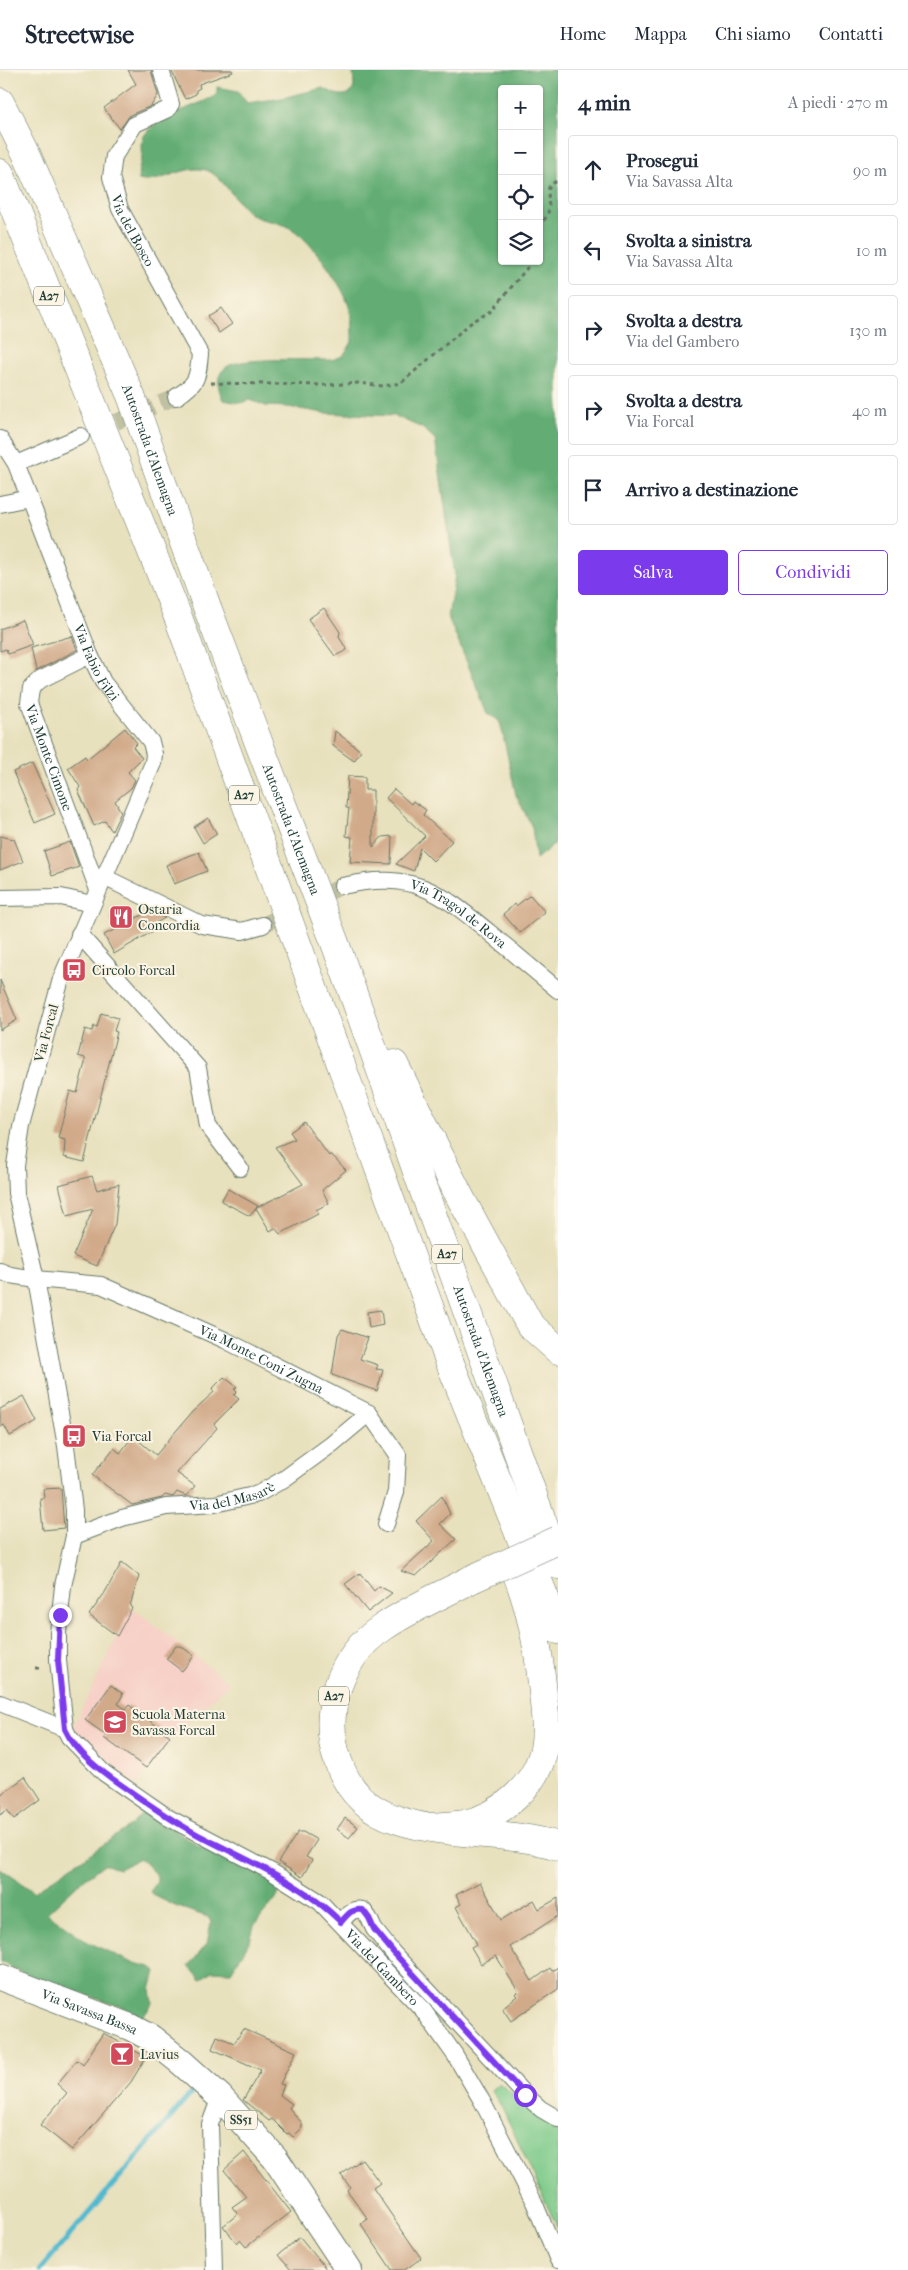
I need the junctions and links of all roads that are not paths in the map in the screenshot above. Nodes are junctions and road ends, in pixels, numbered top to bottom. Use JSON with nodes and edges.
{"nodes":[{"id":1,"x":161,"y":70,"type":"edge"},
{"id":2,"x":0,"y":102,"type":"edge"},
{"id":3,"x":0,"y":173,"type":"edge"},
{"id":4,"x":176,"y":397,"type":"tunnel mouth"},
{"id":5,"x":81,"y":436,"type":"tunnel mouth"},
{"id":6,"x":0,"y":439,"type":"edge"},
{"id":7,"x":16,"y":464,"type":"junction"},
{"id":8,"x":29,"y":498,"type":"junction"},
{"id":9,"x":0,"y":504,"type":"edge"},
{"id":10,"x":90,"y":656,"type":"junction"},
{"id":11,"x":342,"y":886,"type":"tunnel mouth"},
{"id":12,"x":98,"y":890,"type":"junction"},
{"id":13,"x":0,"y":898,"type":"edge"},
{"id":14,"x":263,"y":925,"type":"tunnel mouth"},
{"id":15,"x":79,"y":934,"type":"junction"},
{"id":16,"x":335,"y":943,"type":"junction"},
{"id":17,"x":558,"y":990,"type":"edge"},
{"id":18,"x":240,"y":1168,"type":"dead end"},
{"id":19,"x":0,"y":1271,"type":"edge"},
{"id":20,"x":36,"y":1279,"type":"junction"},
{"id":21,"x":558,"y":1350,"type":"edge"},
{"id":22,"x":448,"y":1358,"type":"junction"},
{"id":23,"x":369,"y":1413,"type":"junction"},
{"id":24,"x":386,"y":1524,"type":"dead end"},
{"id":25,"x":74,"y":1536,"type":"junction"},
{"id":26,"x":558,"y":1540,"type":"edge"},
{"id":27,"x":558,"y":1565,"type":"edge"},
{"id":28,"x":558,"y":1630,"type":"edge"},
{"id":29,"x":0,"y":1703,"type":"edge"},
{"id":30,"x":65,"y":1729,"type":"junction"},
{"id":31,"x":430,"y":1827,"type":"junction"},
{"id":32,"x":558,"y":1846,"type":"edge"},
{"id":33,"x":341,"y":1922,"type":"junction"},
{"id":34,"x":0,"y":1977,"type":"edge"},
{"id":35,"x":220,"y":2097,"type":"junction"},
{"id":36,"x":558,"y":2119,"type":"edge"},
{"id":37,"x":558,"y":2260,"type":"edge"},
{"id":38,"x":214,"y":2270,"type":"edge"},
{"id":39,"x":349,"y":2270,"type":"edge"}],
"edges":[{"from":1,"to":4,"type":"street","name":"Via del Bosco"},
{"from":2,"to":16,"type":"highway","name":"Autostrada d'Alemagna","number":"A27"},
{"from":3,"to":22,"type":"highway","number":"A27"},
{"from":5,"to":7,"type":"street"},
{"from":6,"to":7,"type":"street","name":"Via Fabio Filzi"},
{"from":7,"to":8,"type":"street","name":"Via Fabio Filzi"},
{"from":8,"to":9,"type":"street"},
{"from":8,"to":10,"type":"street","name":"Via Fabio Filzi"},
{"from":10,"to":12,"type":"street","name":"Via Fabio Filzi"},
{"from":10,"to":12,"type":"street","name":"Via Monte Cimone"},
{"from":11,"to":17,"type":"street","name":"Via Tragol de Rova"},
{"from":12,"to":13,"type":"street"},
{"from":12,"to":14,"type":"street"},
{"from":12,"to":15,"type":"street","name":"Via Forcal"},
{"from":15,"to":18,"type":"street"},
{"from":15,"to":20,"type":"street","name":"Via Forcal"},
{"from":16,"to":21,"type":"highway","number":"A27"},
{"from":16,"to":27,"type":"highway","name":"Autostrada d'Alemagna","number":"A27"},
{"from":19,"to":20,"type":"street","name":"Via Monte Coni Zugna"},
{"from":20,"to":23,"type":"street","name":"Via Monte Coni Zugna"},
{"from":20,"to":25,"type":"street","name":"Via Forcal"},
{"from":22,"to":28,"type":"highway","number":"A27"},
{"from":22,"to":31,"type":"highway","number":"A27"},
{"from":23,"to":24,"type":"street","name":"Via Monte Coni Zugna"},
{"from":23,"to":25,"type":"street","name":"Via del Masarè"},
{"from":25,"to":30,"type":"street","name":"Via Forcal"},
{"from":26,"to":31,"type":"highway","number":"A27","bridge":true},
{"from":29,"to":30,"type":"street"},
{"from":30,"to":33,"type":"street","name":"Via del Gambero"},
{"from":31,"to":32,"type":"highway","number":"A27"},
{"from":33,"to":36,"type":"street"},
{"from":33,"to":37,"type":"street","name":"Via del Gambero"},
{"from":34,"to":35,"type":"main road","name":"Via Savassa Bassa","number":"SS51"},
{"from":35,"to":38,"type":"street"},
{"from":35,"to":39,"type":"main road","name":"Via Savassa Bassa","number":"SS51"}]}
